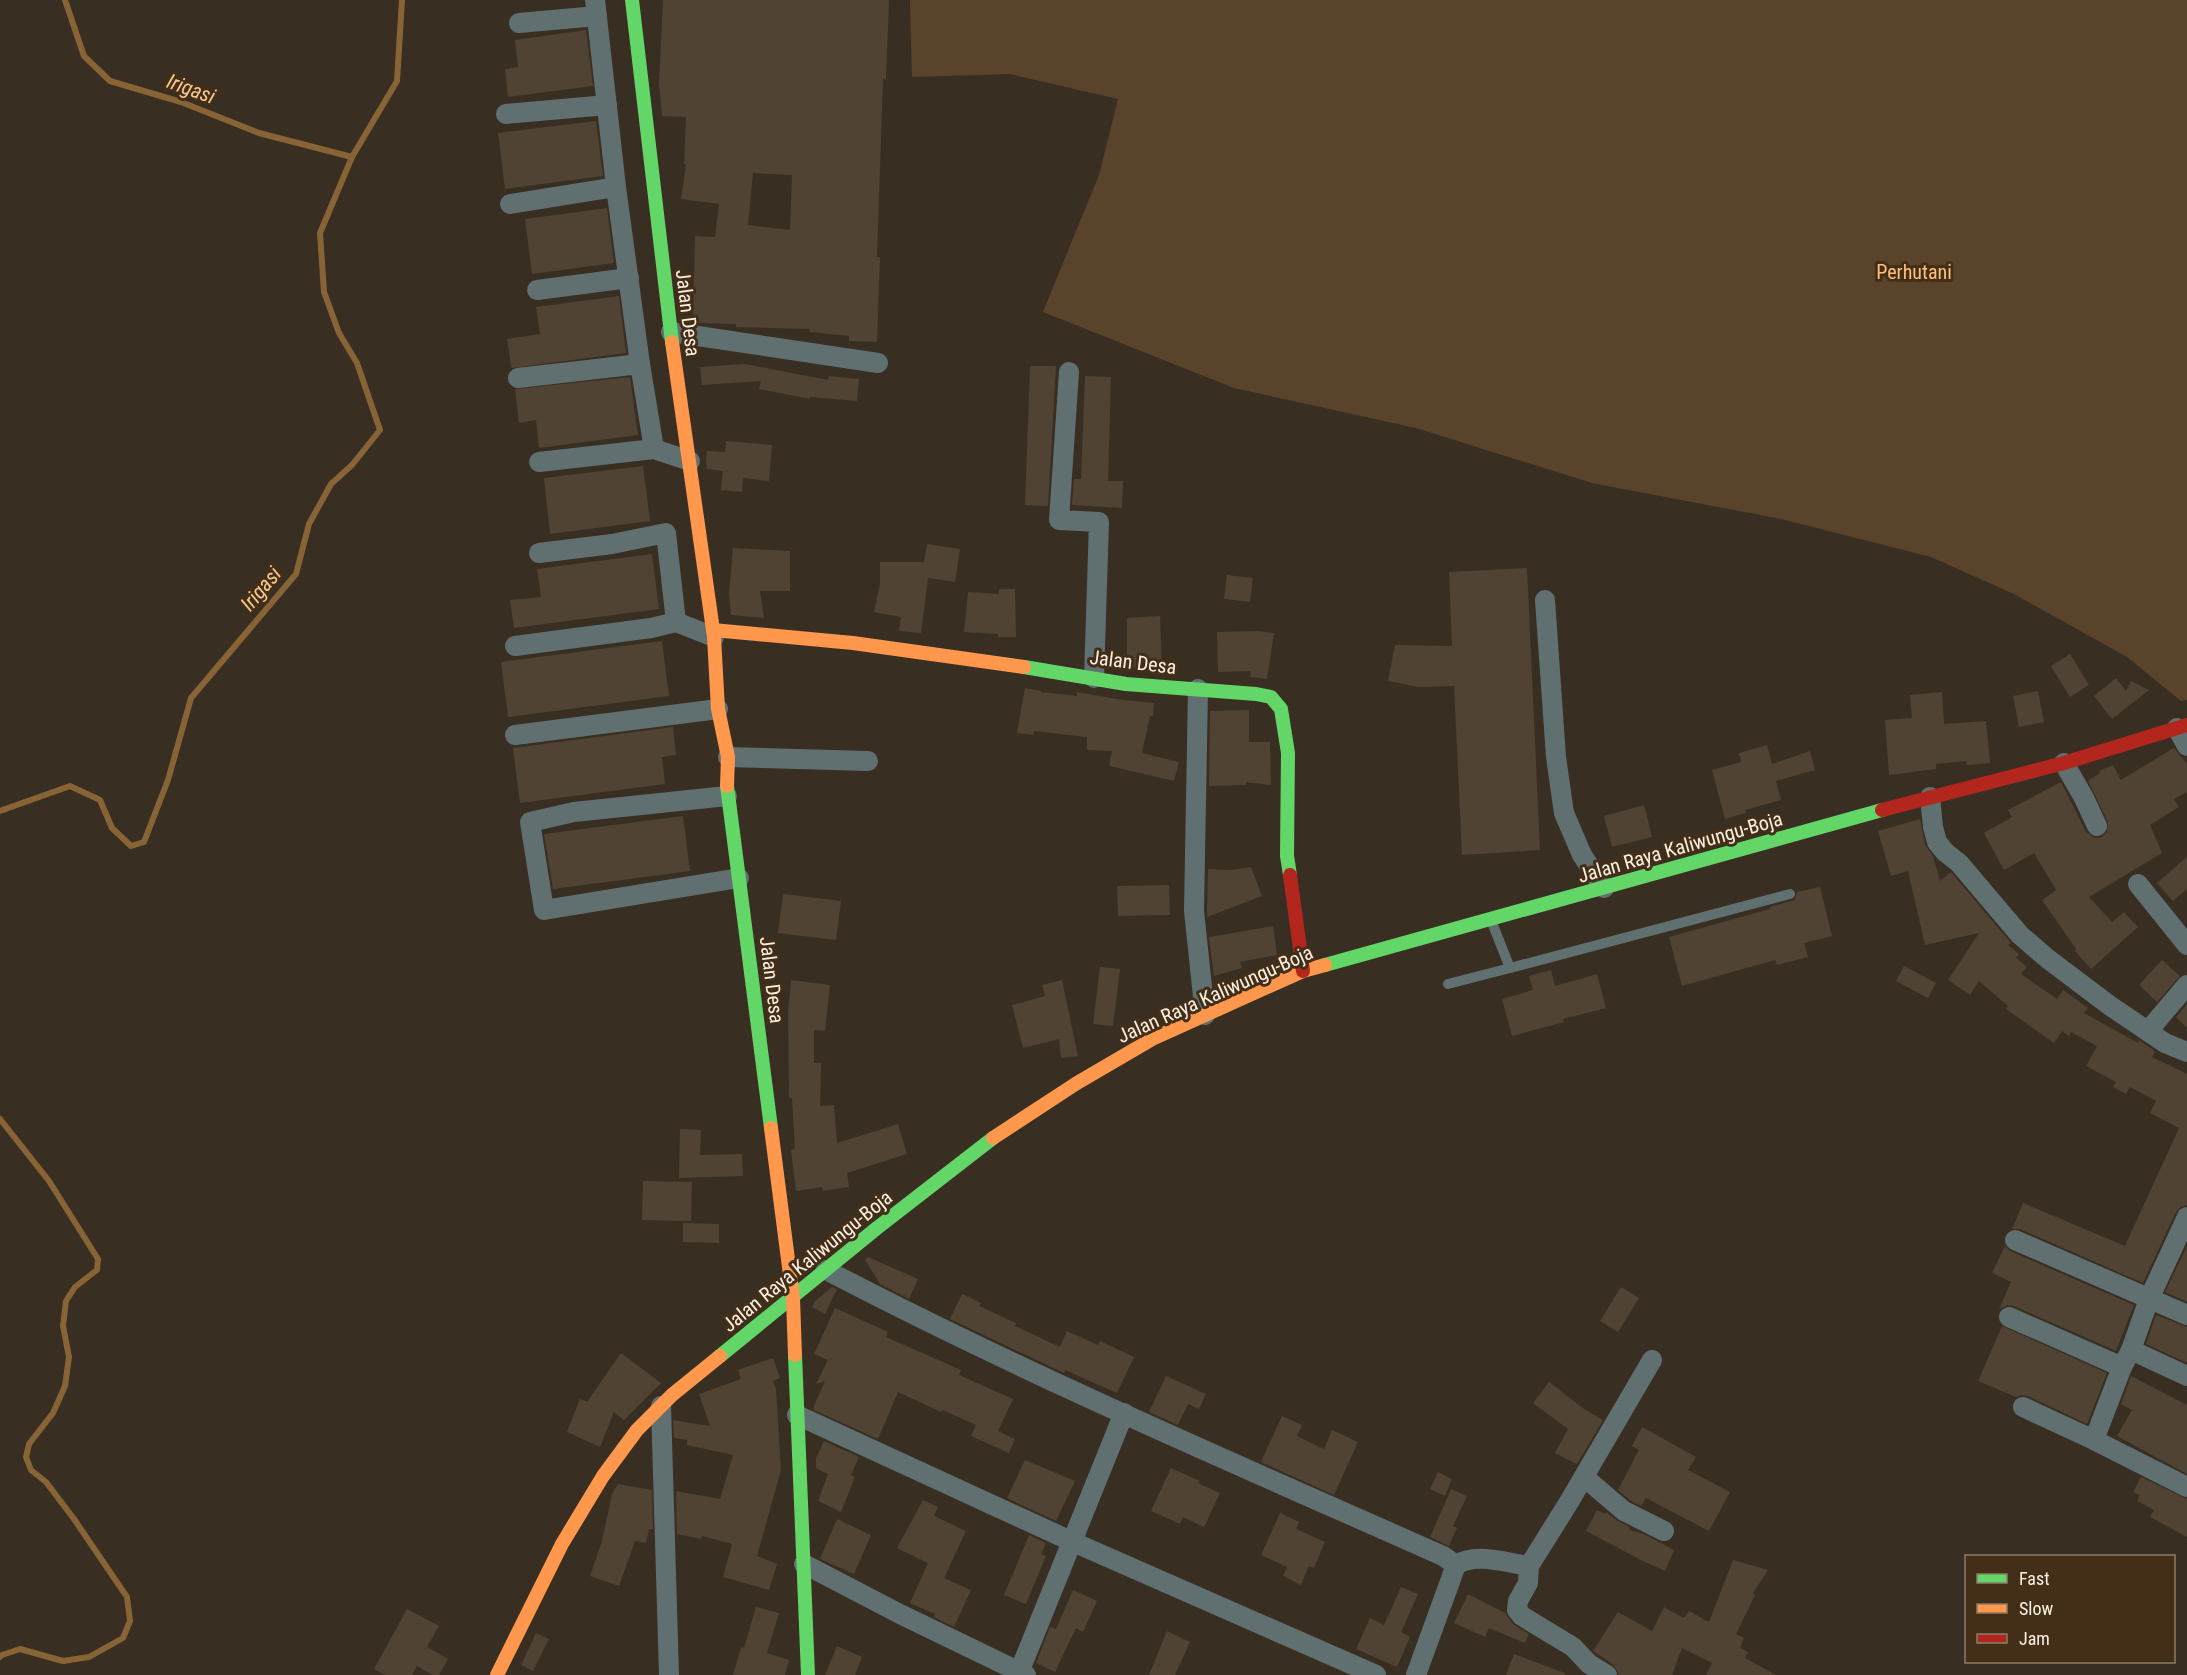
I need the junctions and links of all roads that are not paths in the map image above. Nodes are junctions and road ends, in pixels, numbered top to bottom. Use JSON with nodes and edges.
{"nodes":[{"id":1,"x":632,"y":0,"type":"edge"},
{"id":2,"x":596,"y":8,"type":"edge"},
{"id":3,"x":519,"y":23,"type":"dead end"},
{"id":4,"x":608,"y":105,"type":"junction"},
{"id":5,"x":506,"y":114,"type":"dead end"},
{"id":6,"x":616,"y":187,"type":"junction"},
{"id":7,"x":510,"y":204,"type":"dead end"},
{"id":8,"x":629,"y":278,"type":"junction"},
{"id":9,"x":537,"y":290,"type":"dead end"},
{"id":10,"x":671,"y":332,"type":"junction"},
{"id":11,"x":878,"y":363,"type":"dead end"},
{"id":12,"x":640,"y":364,"type":"junction"},
{"id":13,"x":1069,"y":372,"type":"dead end"},
{"id":14,"x":518,"y":378,"type":"dead end"},
{"id":15,"x":654,"y":449,"type":"junction"},
{"id":16,"x":690,"y":461,"type":"junction"},
{"id":17,"x":539,"y":462,"type":"dead end"},
{"id":18,"x":539,"y":553,"type":"dead end"},
{"id":19,"x":1545,"y":600,"type":"dead end"},
{"id":20,"x":676,"y":622,"type":"junction"},
{"id":21,"x":713,"y":633,"type":"junction"},
{"id":22,"x":515,"y":646,"type":"dead end"},
{"id":23,"x":1094,"y":678,"type":"junction"},
{"id":24,"x":1198,"y":689,"type":"junction"},
{"id":25,"x":718,"y":710,"type":"junction"},
{"id":26,"x":2182,"y":726,"type":"edge"},
{"id":27,"x":516,"y":735,"type":"dead end"},
{"id":28,"x":2187,"y":746,"type":"edge"},
{"id":29,"x":728,"y":757,"type":"junction"},
{"id":30,"x":868,"y":761,"type":"dead end"},
{"id":31,"x":2064,"y":763,"type":"junction"},
{"id":32,"x":727,"y":796,"type":"junction"},
{"id":33,"x":1930,"y":797,"type":"junction"},
{"id":34,"x":2097,"y":826,"type":"dead end"},
{"id":35,"x":740,"y":878,"type":"junction"},
{"id":36,"x":2138,"y":884,"type":"dead end"},
{"id":37,"x":1604,"y":888,"type":"junction"},
{"id":38,"x":1790,"y":894,"type":"dead end"},
{"id":39,"x":1491,"y":920,"type":"junction"},
{"id":40,"x":2187,"y":945,"type":"edge"},
{"id":41,"x":1510,"y":968,"type":"junction"},
{"id":42,"x":1303,"y":971,"type":"junction"},
{"id":43,"x":1448,"y":984,"type":"dead end"},
{"id":44,"x":2187,"y":985,"type":"edge"},
{"id":45,"x":1205,"y":1015,"type":"junction"},
{"id":46,"x":2148,"y":1030,"type":"junction"},
{"id":47,"x":2187,"y":1052,"type":"edge"},
{"id":48,"x":2187,"y":1217,"type":"edge"},
{"id":49,"x":2015,"y":1240,"type":"dead end"},
{"id":50,"x":826,"y":1270,"type":"junction"},
{"id":51,"x":793,"y":1298,"type":"junction"},
{"id":52,"x":2149,"y":1299,"type":"junction"},
{"id":53,"x":2187,"y":1315,"type":"edge"},
{"id":54,"x":2009,"y":1317,"type":"dead end"},
{"id":55,"x":2126,"y":1359,"type":"junction"},
{"id":56,"x":1652,"y":1360,"type":"dead end"},
{"id":57,"x":2187,"y":1376,"type":"edge"},
{"id":58,"x":661,"y":1406,"type":"junction"},
{"id":59,"x":2023,"y":1407,"type":"dead end"},
{"id":60,"x":1124,"y":1413,"type":"junction"},
{"id":61,"x":797,"y":1415,"type":"junction"},
{"id":62,"x":2094,"y":1440,"type":"junction"},
{"id":63,"x":1584,"y":1477,"type":"junction"},
{"id":64,"x":2187,"y":1487,"type":"edge"},
{"id":65,"x":1664,"y":1531,"type":"dead end"},
{"id":66,"x":1073,"y":1542,"type":"junction"},
{"id":67,"x":804,"y":1564,"type":"junction"},
{"id":68,"x":1456,"y":1565,"type":"junction"},
{"id":69,"x":1529,"y":1566,"type":"junction"},
{"id":70,"x":1021,"y":1674,"type":"edge"},
{"id":71,"x":497,"y":1675,"type":"edge"},
{"id":72,"x":669,"y":1675,"type":"edge"},
{"id":73,"x":808,"y":1675,"type":"edge"},
{"id":74,"x":1376,"y":1675,"type":"edge"},
{"id":75,"x":1416,"y":1675,"type":"edge"},
{"id":76,"x":1607,"y":1675,"type":"edge"}],
"edges":[{"from":1,"to":10,"type":"street","name":"Jalan Desa"},
{"from":2,"to":3,"type":"street"},
{"from":2,"to":4,"type":"street"},
{"from":4,"to":5,"type":"street"},
{"from":4,"to":6,"type":"street"},
{"from":6,"to":7,"type":"street"},
{"from":6,"to":8,"type":"street"},
{"from":8,"to":9,"type":"street"},
{"from":8,"to":12,"type":"street"},
{"from":10,"to":11,"type":"street"},
{"from":10,"to":16,"type":"street","name":"Jalan Desa"},
{"from":12,"to":14,"type":"street"},
{"from":12,"to":15,"type":"street"},
{"from":13,"to":23,"type":"street"},
{"from":15,"to":16,"type":"street"},
{"from":15,"to":17,"type":"street"},
{"from":16,"to":21,"type":"street","name":"Jalan Desa"},
{"from":18,"to":20,"type":"street"},
{"from":19,"to":37,"type":"street"},
{"from":20,"to":21,"type":"street"},
{"from":20,"to":22,"type":"street"},
{"from":21,"to":23,"type":"street","name":"Jalan Desa"},
{"from":21,"to":25,"type":"street","name":"Jalan Desa"},
{"from":23,"to":24,"type":"street","name":"Jalan Desa"},
{"from":24,"to":42,"type":"street","name":"Jalan Desa"},
{"from":24,"to":45,"type":"street"},
{"from":25,"to":27,"type":"street"},
{"from":25,"to":29,"type":"street","name":"Jalan Desa"},
{"from":26,"to":28,"type":"street"},
{"from":26,"to":31,"type":"street","name":"Jalan Raya Kaliwungu-Boja"},
{"from":29,"to":30,"type":"street"},
{"from":29,"to":32,"type":"street","name":"Jalan Desa"},
{"from":31,"to":33,"type":"street","name":"Jalan Raya Kaliwungu-Boja"},
{"from":31,"to":34,"type":"street"},
{"from":32,"to":35,"type":"street","name":"Jalan Desa"},
{"from":32,"to":35,"type":"street"},
{"from":33,"to":37,"type":"street","name":"Jalan Raya Kaliwungu-Boja"},
{"from":33,"to":46,"type":"street"},
{"from":35,"to":51,"type":"street","name":"Jalan Desa"},
{"from":36,"to":40,"type":"street"},
{"from":37,"to":39,"type":"street","name":"Jalan Raya Kaliwungu-Boja"},
{"from":38,"to":41,"type":"lane"},
{"from":39,"to":41,"type":"lane"},
{"from":39,"to":42,"type":"street","name":"Jalan Raya Kaliwungu-Boja"},
{"from":41,"to":43,"type":"lane"},
{"from":42,"to":45,"type":"street","name":"Jalan Raya Kaliwungu-Boja"},
{"from":44,"to":46,"type":"street"},
{"from":45,"to":50,"type":"street","name":"Jalan Raya Kaliwungu-Boja"},
{"from":46,"to":47,"type":"street"},
{"from":48,"to":52,"type":"street"},
{"from":49,"to":52,"type":"street"},
{"from":50,"to":51,"type":"street","name":"Jalan Raya Kaliwungu-Boja"},
{"from":50,"to":60,"type":"street"},
{"from":51,"to":58,"type":"street","name":"Jalan Raya Kaliwungu-Boja"},
{"from":51,"to":61,"type":"street","name":"Jalan Desa"},
{"from":52,"to":53,"type":"street"},
{"from":52,"to":55,"type":"street"},
{"from":54,"to":55,"type":"street"},
{"from":55,"to":57,"type":"street"},
{"from":55,"to":62,"type":"street"},
{"from":56,"to":63,"type":"street"},
{"from":58,"to":71,"type":"street","name":"Jalan Raya Kaliwungu-Boja"},
{"from":58,"to":72,"type":"street"},
{"from":59,"to":62,"type":"street"},
{"from":60,"to":66,"type":"street"},
{"from":60,"to":68,"type":"street"},
{"from":61,"to":66,"type":"street"},
{"from":61,"to":67,"type":"street","name":"Jalan Desa"},
{"from":62,"to":64,"type":"street"},
{"from":63,"to":65,"type":"street"},
{"from":63,"to":69,"type":"street"},
{"from":66,"to":70,"type":"street"},
{"from":66,"to":74,"type":"street"},
{"from":67,"to":70,"type":"street"},
{"from":67,"to":73,"type":"street","name":"Jalan Desa"},
{"from":68,"to":69,"type":"street"},
{"from":68,"to":75,"type":"street"},
{"from":69,"to":76,"type":"street"}]}
